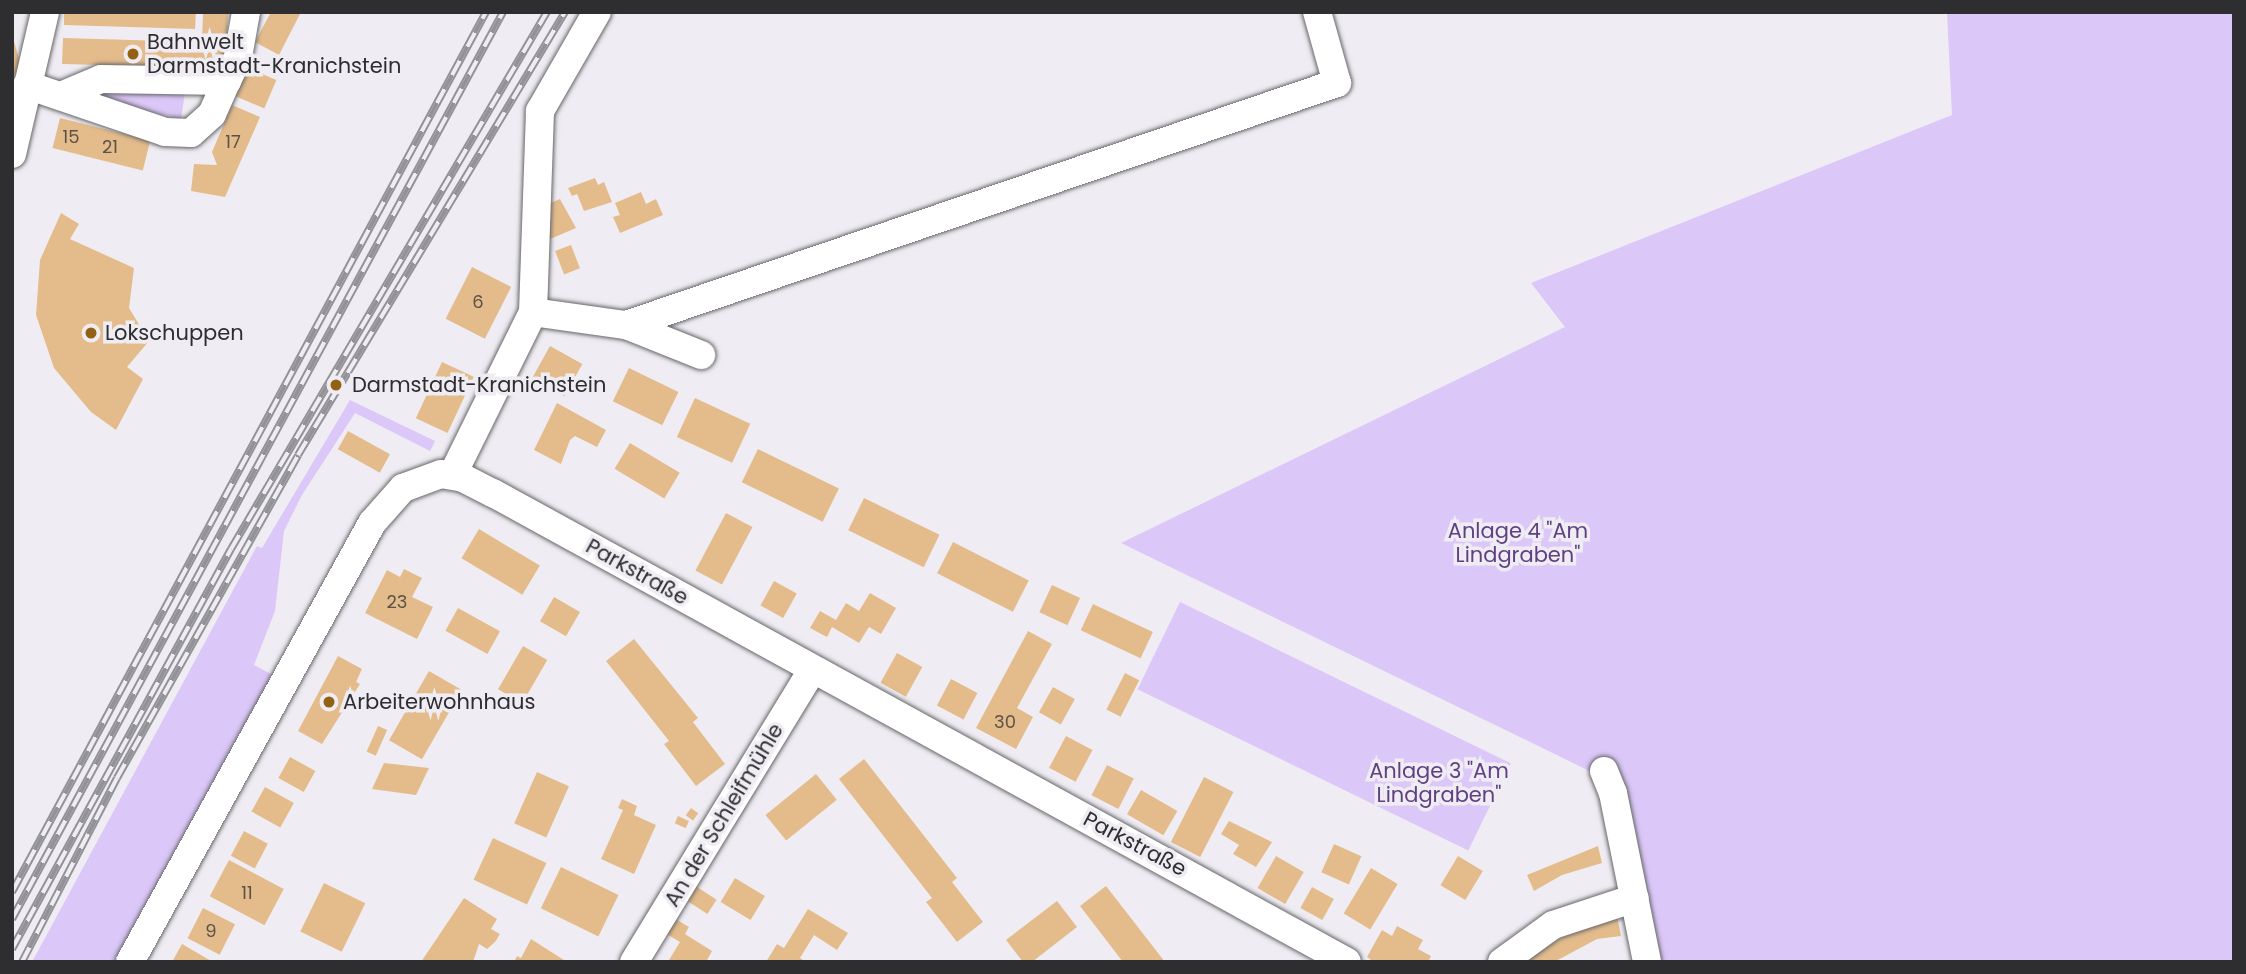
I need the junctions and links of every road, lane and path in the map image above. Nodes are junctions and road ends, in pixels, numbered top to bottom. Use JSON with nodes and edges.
{"nodes":[{"id":1,"x":45,"y":12,"type":"edge"},
{"id":2,"x":246,"y":12,"type":"edge"},
{"id":3,"x":597,"y":12,"type":"edge"},
{"id":4,"x":1317,"y":12,"type":"edge"},
{"id":5,"x":227,"y":81,"type":"junction"},
{"id":6,"x":27,"y":85,"type":"junction"},
{"id":7,"x":61,"y":96,"type":"junction"},
{"id":8,"x":12,"y":154,"type":"edge"},
{"id":9,"x":533,"y":312,"type":"junction"},
{"id":10,"x":626,"y":325,"type":"junction"},
{"id":11,"x":701,"y":355,"type":"dead end"},
{"id":12,"x":453,"y":474,"type":"junction"},
{"id":13,"x":813,"y":669,"type":"junction"},
{"id":14,"x":1604,"y":771,"type":"dead end"},
{"id":15,"x":1635,"y":898,"type":"junction"},
{"id":16,"x":130,"y":962,"type":"edge"},
{"id":17,"x":634,"y":962,"type":"edge"},
{"id":18,"x":1347,"y":962,"type":"edge"},
{"id":19,"x":1502,"y":962,"type":"edge"},
{"id":20,"x":1647,"y":962,"type":"edge"}],
"edges":[{"from":1,"to":6,"type":"street"},
{"from":2,"to":5,"type":"street"},
{"from":3,"to":9,"type":"street"},
{"from":4,"to":10,"type":"street"},
{"from":5,"to":7,"type":"street"},
{"from":5,"to":7,"type":"street"},
{"from":6,"to":7,"type":"street"},
{"from":6,"to":8,"type":"street"},
{"from":9,"to":10,"type":"street"},
{"from":9,"to":12,"type":"street"},
{"from":10,"to":11,"type":"street"},
{"from":12,"to":13,"type":"street","name":"Parkstraße"},
{"from":12,"to":16,"type":"street"},
{"from":13,"to":17,"type":"street","name":"An der Schleifmühle"},
{"from":13,"to":18,"type":"street","name":"Parkstraße"},
{"from":14,"to":15,"type":"street"},
{"from":15,"to":19,"type":"street"},
{"from":15,"to":20,"type":"street"}]}
